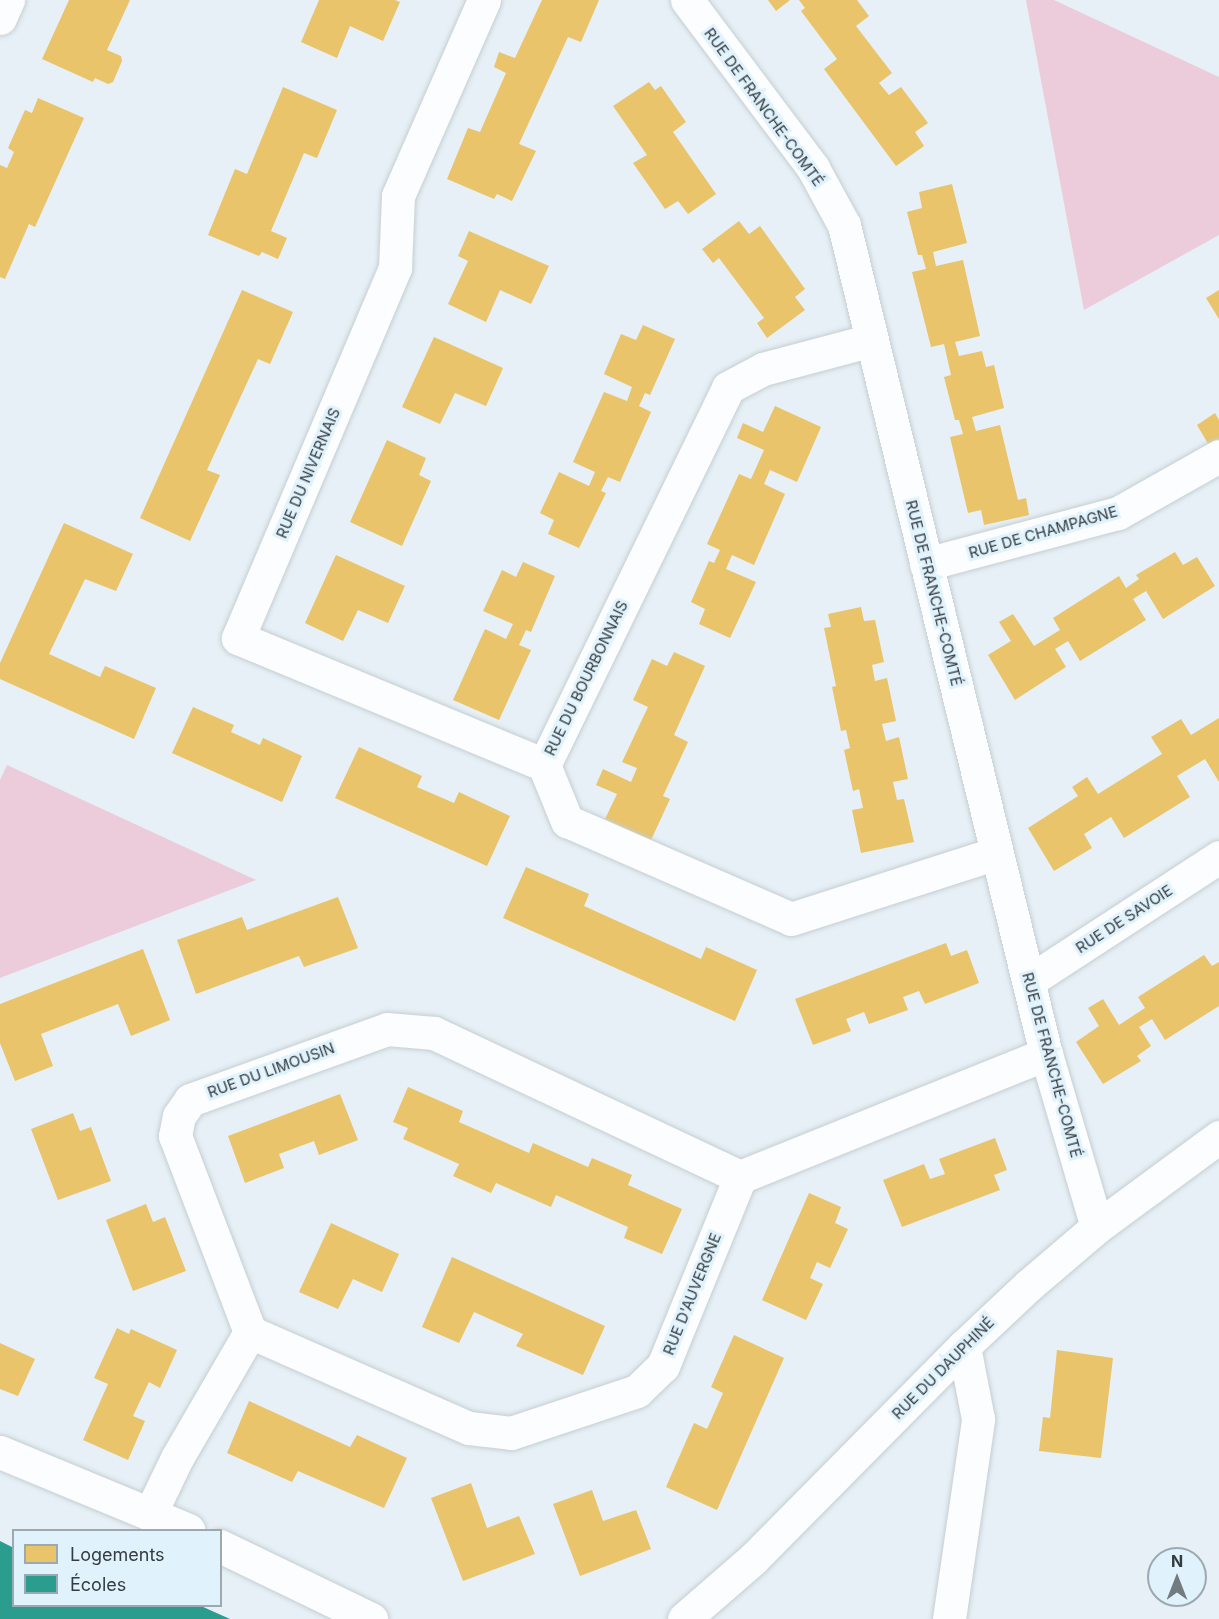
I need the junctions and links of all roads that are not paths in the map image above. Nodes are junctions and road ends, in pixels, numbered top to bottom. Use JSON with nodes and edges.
{"nodes":[{"id":1,"x":8,"y":0,"type":"edge"},
{"id":2,"x":484,"y":0,"type":"edge"},
{"id":3,"x":687,"y":0,"type":"edge"},
{"id":4,"x":0,"y":18,"type":"edge"},
{"id":5,"x":872,"y":340,"type":"junction"},
{"id":6,"x":1219,"y":456,"type":"edge"},
{"id":7,"x":926,"y":564,"type":"junction"},
{"id":8,"x":543,"y":765,"type":"junction"},
{"id":9,"x":997,"y":853,"type":"junction"},
{"id":10,"x":1219,"y":857,"type":"edge"},
{"id":11,"x":1029,"y":981,"type":"junction"},
{"id":12,"x":1046,"y":1054,"type":"junction"},
{"id":13,"x":1219,"y":1137,"type":"edge"},
{"id":14,"x":740,"y":1177,"type":"junction"},
{"id":15,"x":1097,"y":1227,"type":"junction"},
{"id":16,"x":250,"y":1332,"type":"junction"},
{"id":17,"x":964,"y":1346,"type":"junction"},
{"id":18,"x":0,"y":1452,"type":"edge"},
{"id":19,"x":150,"y":1514,"type":"junction"},
{"id":20,"x":186,"y":1529,"type":"edge"},
{"id":21,"x":222,"y":1547,"type":"edge"},
{"id":22,"x":371,"y":1619,"type":"edge"},
{"id":23,"x":684,"y":1619,"type":"edge"},
{"id":24,"x":949,"y":1619,"type":"edge"}],
"edges":[{"from":1,"to":4,"type":"street"},
{"from":2,"to":8,"type":"street","name":"RUE DU NIVERNAIS"},
{"from":3,"to":5,"type":"street","name":"RUE DE FRANCHE-COMTÉ"},
{"from":5,"to":7,"type":"street","name":"RUE DE FRANCHE-COMTÉ"},
{"from":5,"to":8,"type":"street","name":"RUE DU BOURBONNAIS"},
{"from":6,"to":7,"type":"street","name":"RUE DE CHAMPAGNE"},
{"from":7,"to":9,"type":"street","name":"RUE DE FRANCHE-COMTÉ"},
{"from":8,"to":9,"type":"street","name":"RUE DU BOURBONNAIS"},
{"from":9,"to":11,"type":"street","name":"RUE DE FRANCHE-COMTÉ"},
{"from":10,"to":11,"type":"street","name":"RUE DE SAVOIE"},
{"from":11,"to":12,"type":"street","name":"RUE DE FRANCHE-COMTÉ"},
{"from":12,"to":14,"type":"street"},
{"from":12,"to":15,"type":"street","name":"RUE DE FRANCHE-COMTÉ"},
{"from":13,"to":15,"type":"street","name":"RUE DU DAUPHINÉ"},
{"from":14,"to":16,"type":"street","name":"RUE D'AUVERGNE"},
{"from":14,"to":16,"type":"street","name":"RUE DU LIMOUSIN"},
{"from":15,"to":17,"type":"street","name":"RUE DU DAUPHINÉ"},
{"from":16,"to":19,"type":"street"},
{"from":17,"to":23,"type":"street","name":"RUE DU DAUPHINÉ"},
{"from":17,"to":24,"type":"street"},
{"from":18,"to":19,"type":"street"},
{"from":19,"to":20,"type":"street"},
{"from":21,"to":22,"type":"street"}]}
